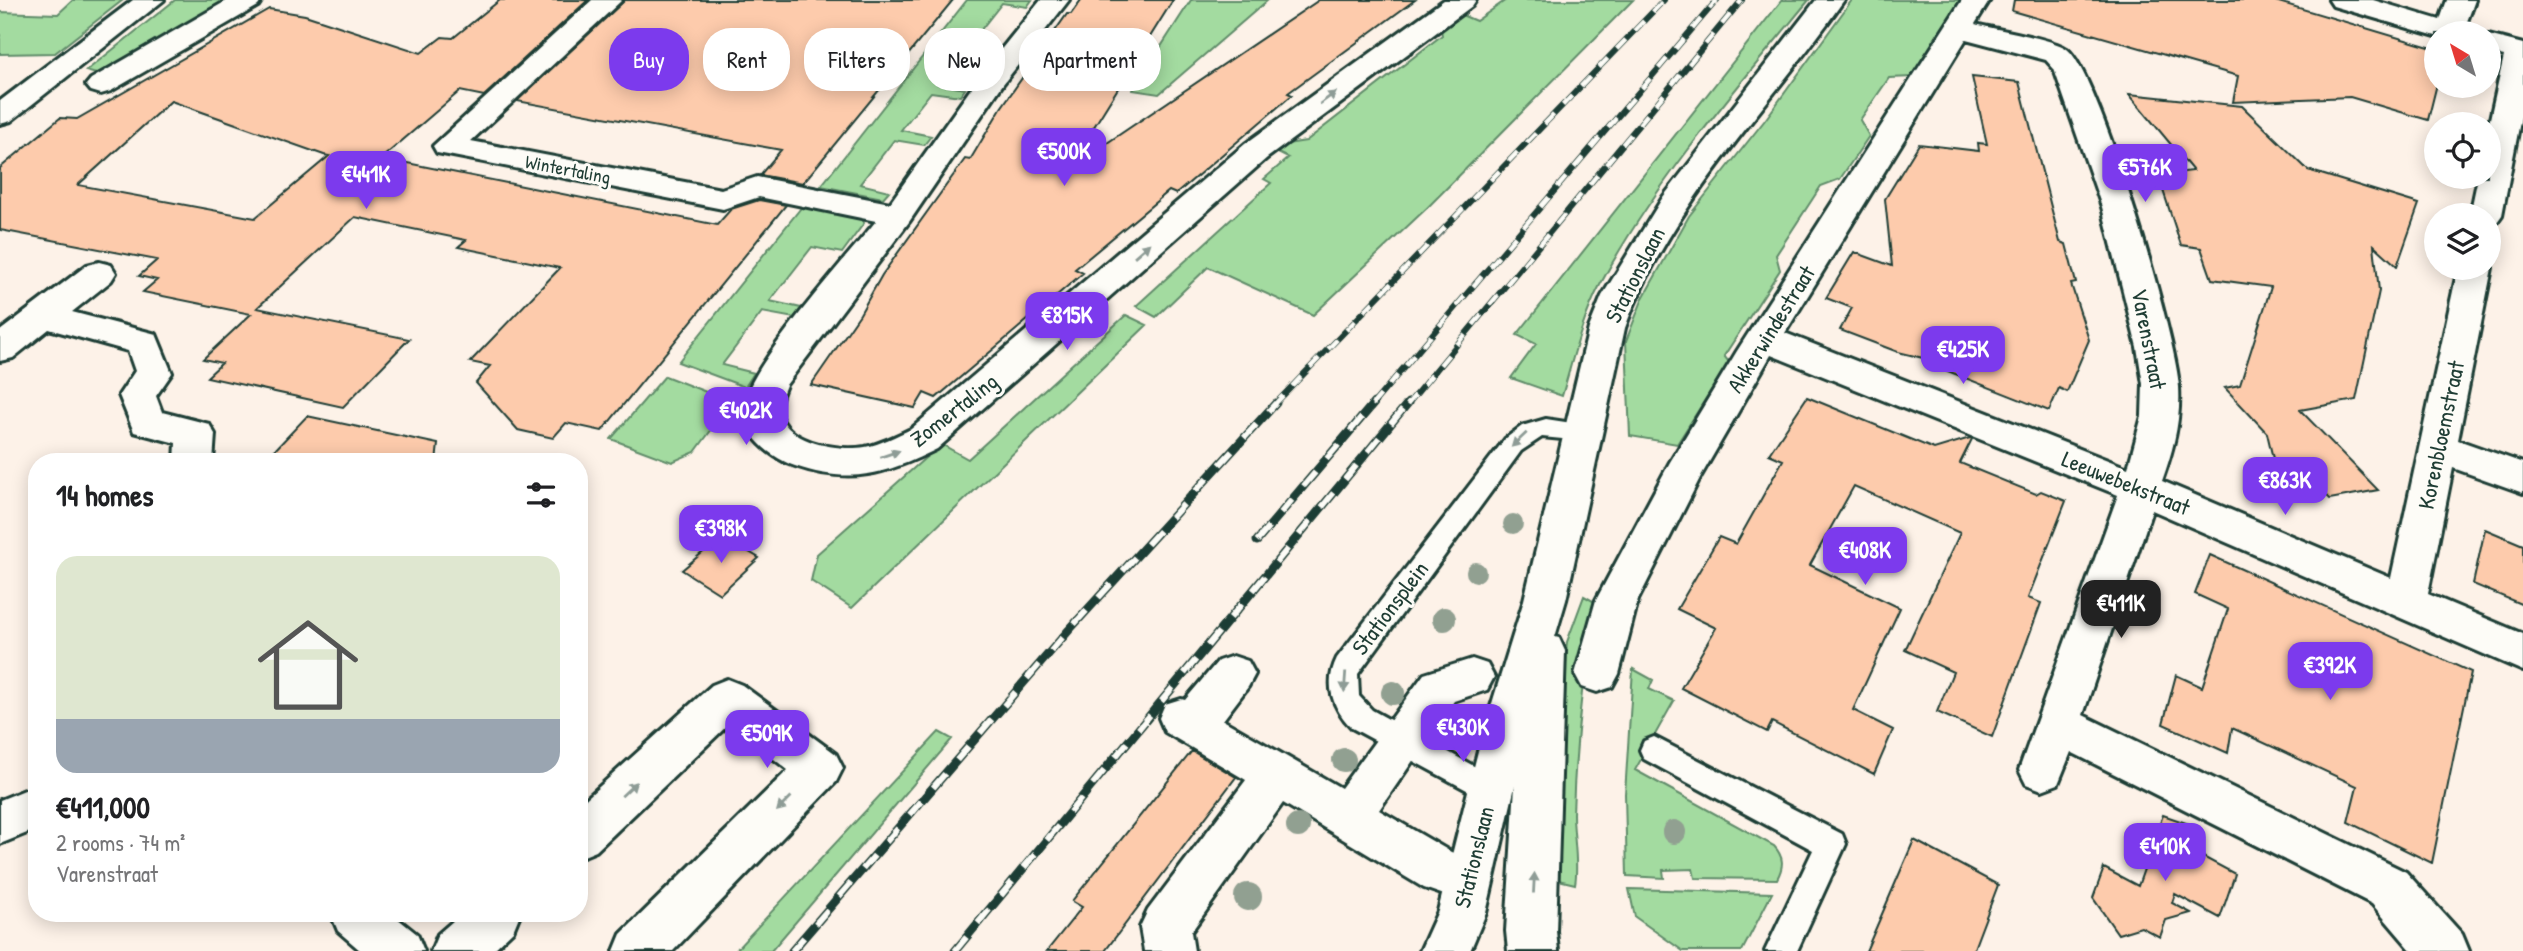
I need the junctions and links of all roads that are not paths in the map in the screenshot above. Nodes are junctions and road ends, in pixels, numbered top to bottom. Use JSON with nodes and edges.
{"nodes":[{"id":1,"x":150,"y":0,"type":"edge"},
{"id":2,"x":248,"y":0,"type":"edge"},
{"id":3,"x":608,"y":0,"type":"edge"},
{"id":4,"x":1055,"y":0,"type":"edge"},
{"id":5,"x":1462,"y":0,"type":"edge"},
{"id":6,"x":1830,"y":0,"type":"edge"},
{"id":7,"x":2343,"y":0,"type":"edge"},
{"id":8,"x":2461,"y":0,"type":"edge"},
{"id":9,"x":1968,"y":15,"type":"edge"},
{"id":10,"x":2456,"y":21,"type":"edge"},
{"id":11,"x":2424,"y":24,"type":"edge"},
{"id":12,"x":2501,"y":47,"type":"edge"},
{"id":13,"x":2521,"y":52,"type":"edge"},
{"id":14,"x":101,"y":85,"type":"dead end"},
{"id":15,"x":0,"y":116,"type":"edge"},
{"id":16,"x":2489,"y":203,"type":"edge"},
{"id":17,"x":898,"y":215,"type":"junction"},
{"id":18,"x":99,"y":273,"type":"dead end"},
{"id":19,"x":2473,"y":280,"type":"edge"},
{"id":20,"x":44,"y":316,"type":"junction"},
{"id":21,"x":1764,"y":338,"type":"junction"},
{"id":22,"x":0,"y":349,"type":"edge"},
{"id":23,"x":1583,"y":432,"type":"junction"},
{"id":24,"x":2438,"y":448,"type":"junction"},
{"id":25,"x":195,"y":453,"type":"edge"},
{"id":26,"x":2523,"y":478,"type":"edge"},
{"id":27,"x":2140,"y":488,"type":"junction"},
{"id":28,"x":1545,"y":600,"type":"junction"},
{"id":29,"x":2406,"y":602,"type":"junction"},
{"id":30,"x":2523,"y":653,"type":"edge"},
{"id":31,"x":1233,"y":674,"type":"dead end"},
{"id":32,"x":1597,"y":674,"type":"dead end"},
{"id":33,"x":1472,"y":677,"type":"dead end"},
{"id":34,"x":2059,"y":724,"type":"junction"},
{"id":35,"x":1401,"y":741,"type":"junction"},
{"id":36,"x":1654,"y":750,"type":"dead end"},
{"id":37,"x":2042,"y":770,"type":"dead end"},
{"id":38,"x":1277,"y":775,"type":"junction"},
{"id":39,"x":1491,"y":790,"type":"junction"},
{"id":40,"x":28,"y":810,"type":"edge"},
{"id":41,"x":1348,"y":817,"type":"junction"},
{"id":42,"x":0,"y":823,"type":"edge"},
{"id":43,"x":588,"y":828,"type":"edge"},
{"id":44,"x":1453,"y":875,"type":"dead end"},
{"id":45,"x":487,"y":922,"type":"edge"},
{"id":46,"x":456,"y":951,"type":"edge"},
{"id":47,"x":639,"y":951,"type":"edge"},
{"id":48,"x":1169,"y":951,"type":"edge"},
{"id":49,"x":1446,"y":951,"type":"edge"},
{"id":50,"x":1533,"y":951,"type":"edge"},
{"id":51,"x":1781,"y":951,"type":"edge"},
{"id":52,"x":2444,"y":951,"type":"edge"}],
"edges":[{"from":1,"to":15,"type":"street"},
{"from":2,"to":14,"type":"street"},
{"from":3,"to":17,"type":"street","name":"Wintertaling"},
{"from":4,"to":17,"type":"street","name":"Zomertaling"},
{"from":17,"to":5,"type":"street","name":"Zomertaling","one_way":true},
{"from":6,"to":23,"type":"street","name":"Stationslaan"},
{"from":7,"to":11,"type":"street"},
{"from":8,"to":10,"type":"street"},
{"from":9,"to":21,"type":"street","name":"Akkerwindestraat"},
{"from":9,"to":27,"type":"street","name":"Varenstraat"},
{"from":12,"to":13,"type":"street"},
{"from":13,"to":16,"type":"street"},
{"from":18,"to":20,"type":"street"},
{"from":19,"to":24,"type":"street","name":"Korenbloemstraat"},
{"from":20,"to":22,"type":"street"},
{"from":20,"to":25,"type":"street"},
{"from":21,"to":27,"type":"street","name":"Leeuwebekstraat"},
{"from":21,"to":32,"type":"street","name":"Akkerwindestraat"},
{"from":23,"to":28,"type":"street","name":"Stationslaan"},
{"from":23,"to":35,"type":"lane","name":"Stationsplein","one_way":true},
{"from":24,"to":26,"type":"street"},
{"from":24,"to":29,"type":"street","name":"Korenbloemstraat"},
{"from":27,"to":29,"type":"street","name":"Leeuwebekstraat"},
{"from":27,"to":34,"type":"street","name":"Varenstraat"},
{"from":28,"to":39,"type":"street","name":"Stationslaan"},
{"from":50,"to":28,"type":"street","name":"Stationslaan","one_way":true},
{"from":29,"to":30,"type":"street","name":"Leeuwebekstraat"},
{"from":31,"to":38,"type":"street"},
{"from":33,"to":35,"type":"street"},
{"from":34,"to":37,"type":"street","name":"Varenstraat"},
{"from":34,"to":52,"type":"street"},
{"from":35,"to":39,"type":"lane","name":"Stationsplein"},
{"from":35,"to":41,"type":"street"},
{"from":36,"to":51,"type":"lane"},
{"from":38,"to":41,"type":"street"},
{"from":38,"to":48,"type":"street"},
{"from":39,"to":49,"type":"street","name":"Stationslaan"},
{"from":40,"to":42,"type":"street"},
{"from":41,"to":44,"type":"street"},
{"from":43,"to":47,"type":"street","one_way":true},
{"from":45,"to":46,"type":"street"}]}
